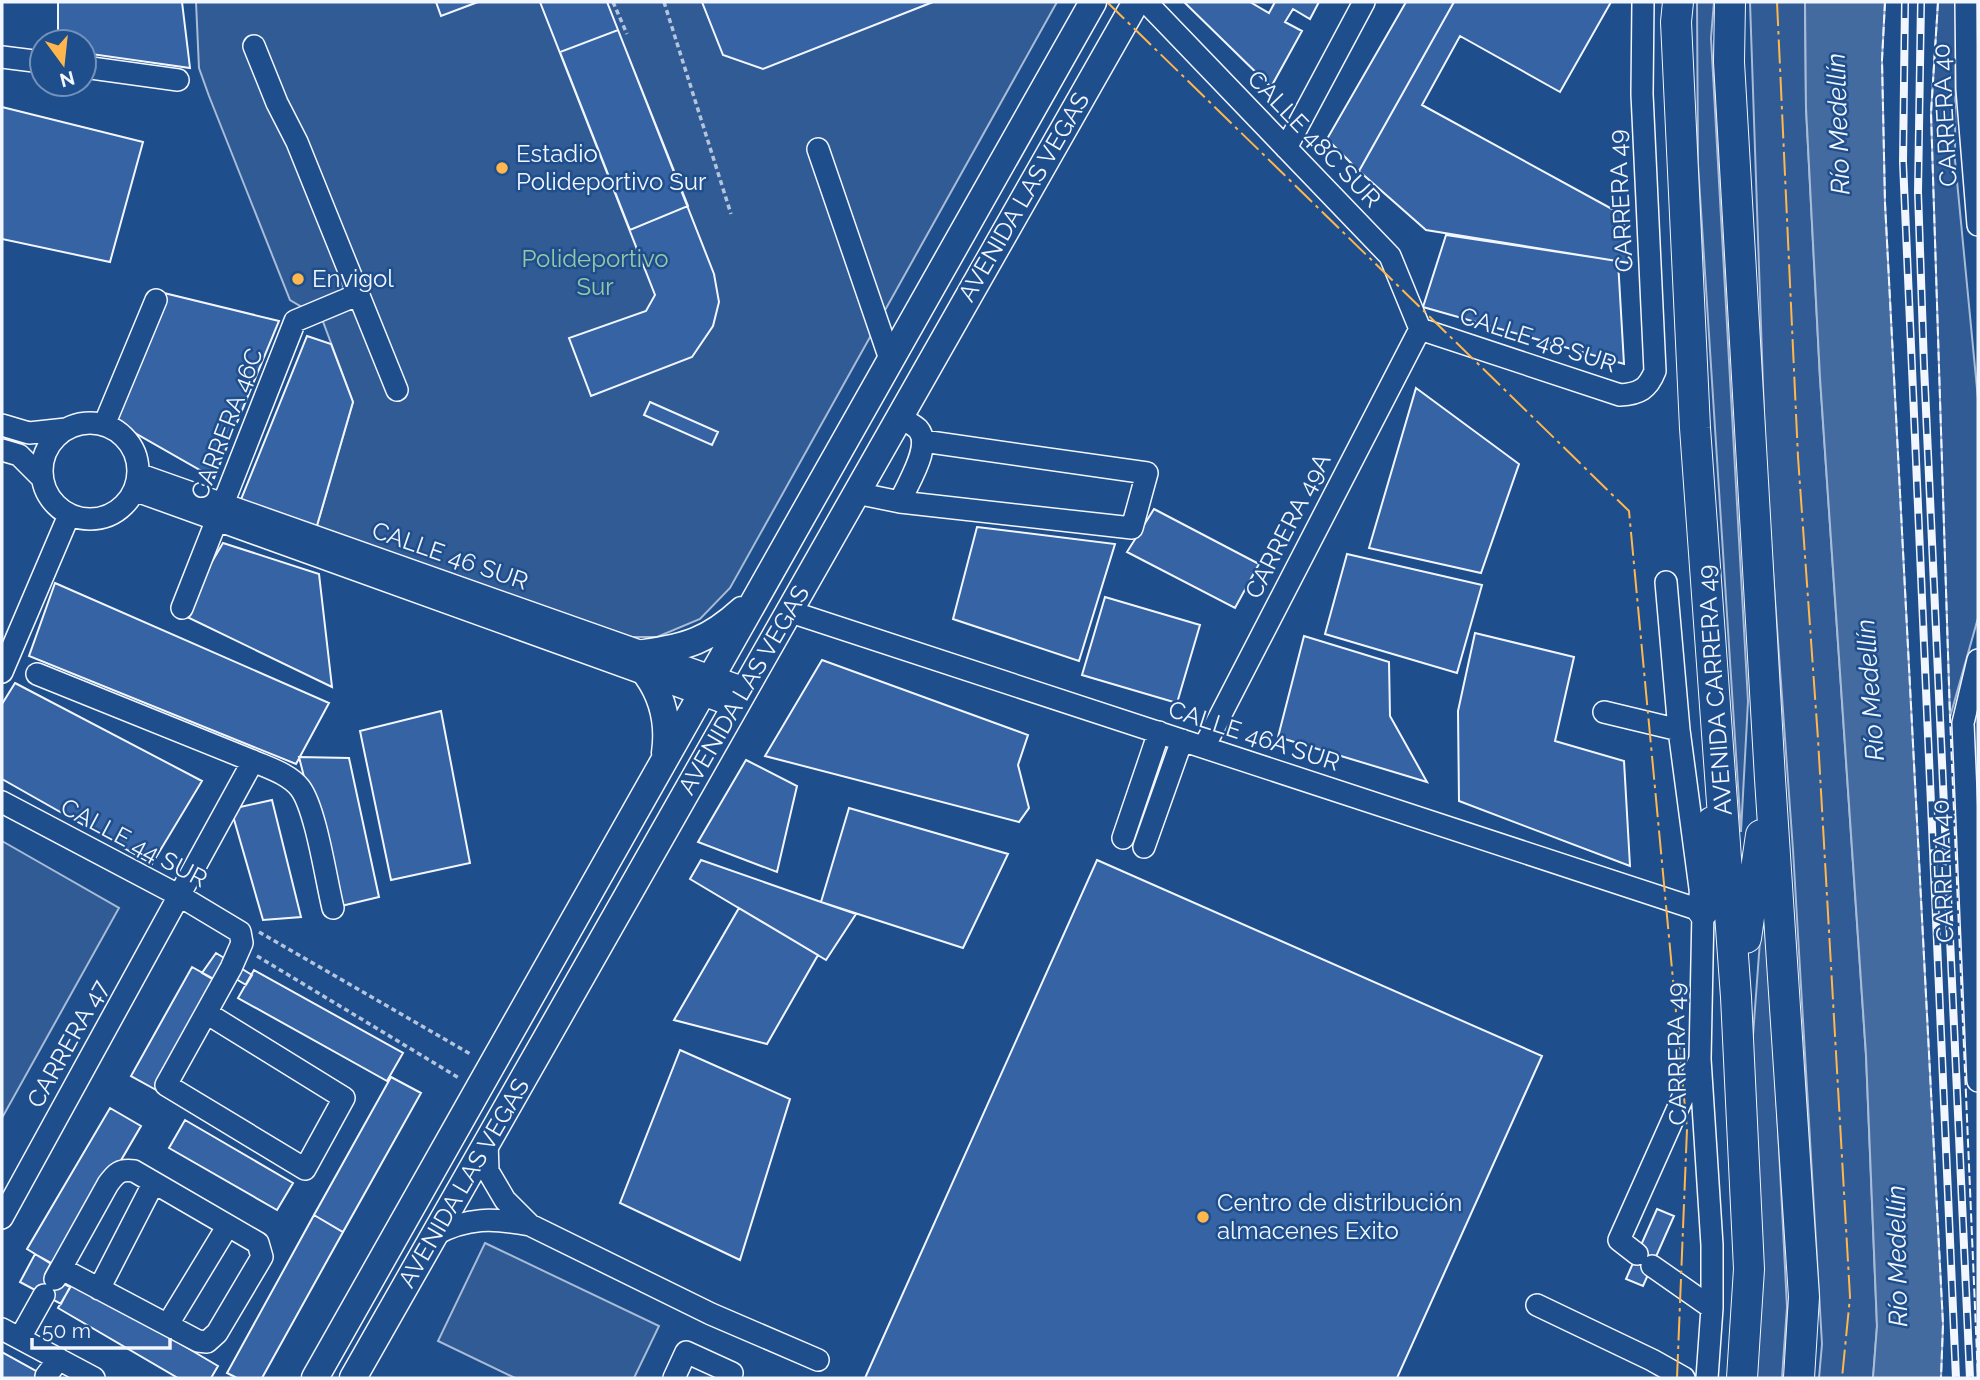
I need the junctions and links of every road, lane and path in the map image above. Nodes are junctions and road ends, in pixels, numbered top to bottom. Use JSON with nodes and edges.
{"nodes":[{"id":1,"x":613,"y":2,"type":"edge"},
{"id":2,"x":664,"y":2,"type":"edge"},
{"id":3,"x":1093,"y":2,"type":"edge"},
{"id":4,"x":1136,"y":2,"type":"edge"},
{"id":5,"x":1146,"y":2,"type":"edge"},
{"id":6,"x":1364,"y":2,"type":"edge"},
{"id":7,"x":1643,"y":2,"type":"edge"},
{"id":8,"x":1678,"y":2,"type":"edge"},
{"id":9,"x":1730,"y":2,"type":"edge"},
{"id":10,"x":1966,"y":2,"type":"edge"},
{"id":11,"x":627,"y":34,"type":"dead end"},
{"id":12,"x":254,"y":47,"type":"dead end"},
{"id":13,"x":2,"y":57,"type":"edge"},
{"id":14,"x":28,"y":60,"type":"edge"},
{"id":15,"x":98,"y":69,"type":"edge"},
{"id":16,"x":178,"y":80,"type":"dead end"},
{"id":17,"x":1286,"y":148,"type":"junction"},
{"id":18,"x":818,"y":149,"type":"dead end"},
{"id":19,"x":731,"y":214,"type":"dead end"},
{"id":20,"x":1978,"y":225,"type":"edge"},
{"id":21,"x":357,"y":295,"type":"junction"},
{"id":22,"x":156,"y":300,"type":"dead end"},
{"id":23,"x":1420,"y":330,"type":"junction"},
{"id":24,"x":890,"y":359,"type":"junction"},
{"id":25,"x":397,"y":390,"type":"dead end"},
{"id":26,"x":1641,"y":392,"type":"joint"},
{"id":27,"x":899,"y":417,"type":"junction"},
{"id":28,"x":2,"y":425,"type":"edge"},
{"id":29,"x":104,"y":425,"type":"junction"},
{"id":30,"x":66,"y":429,"type":"junction"},
{"id":31,"x":923,"y":441,"type":"junction"},
{"id":32,"x":2,"y":450,"type":"edge"},
{"id":33,"x":42,"y":478,"type":"junction"},
{"id":34,"x":136,"y":482,"type":"junction"},
{"id":35,"x":856,"y":493,"type":"junction"},
{"id":36,"x":900,"y":502,"type":"junction"},
{"id":37,"x":220,"y":512,"type":"junction"},
{"id":38,"x":69,"y":515,"type":"junction"},
{"id":39,"x":1666,"y":582,"type":"dead end"},
{"id":40,"x":754,"y":600,"type":"junction"},
{"id":41,"x":183,"y":608,"type":"dead end"},
{"id":42,"x":788,"y":611,"type":"junction"},
{"id":43,"x":1978,"y":660,"type":"edge"},
{"id":44,"x":646,"y":664,"type":"junction"},
{"id":45,"x":2,"y":672,"type":"edge"},
{"id":46,"x":37,"y":674,"type":"dead end"},
{"id":47,"x":705,"y":685,"type":"junction"},
{"id":48,"x":739,"y":697,"type":"junction"},
{"id":49,"x":1604,"y":712,"type":"dead end"},
{"id":50,"x":1679,"y":730,"type":"junction"},
{"id":51,"x":1159,"y":732,"type":"junction"},
{"id":52,"x":1182,"y":740,"type":"junction"},
{"id":53,"x":1204,"y":747,"type":"junction"},
{"id":54,"x":1718,"y":755,"type":"junction"},
{"id":55,"x":664,"y":757,"type":"junction"},
{"id":56,"x":253,"y":761,"type":"junction"},
{"id":57,"x":1770,"y":779,"type":"junction"},
{"id":58,"x":2,"y":802,"type":"edge"},
{"id":59,"x":1973,"y":802,"type":"edge"},
{"id":60,"x":1123,"y":838,"type":"dead end"},
{"id":61,"x":1144,"y":847,"type":"dead end"},
{"id":62,"x":180,"y":896,"type":"junction"},
{"id":63,"x":333,"y":908,"type":"dead end"},
{"id":64,"x":1703,"y":911,"type":"junction"},
{"id":65,"x":240,"y":932,"type":"junction"},
{"id":66,"x":1737,"y":997,"type":"junction"},
{"id":67,"x":208,"y":1014,"type":"junction"},
{"id":68,"x":472,"y":1055,"type":"dead end"},
{"id":69,"x":1700,"y":1059,"type":"junction"},
{"id":70,"x":459,"y":1078,"type":"dead end"},
{"id":71,"x":1978,"y":1081,"type":"edge"},
{"id":72,"x":487,"y":1142,"type":"junction"},
{"id":73,"x":153,"y":1184,"type":"junction"},
{"id":74,"x":2,"y":1217,"type":"edge"},
{"id":75,"x":530,"y":1225,"type":"junction"},
{"id":76,"x":227,"y":1227,"type":"junction"},
{"id":77,"x":434,"y":1236,"type":"junction"},
{"id":78,"x":54,"y":1281,"type":"junction"},
{"id":79,"x":99,"y":1289,"type":"junction"},
{"id":80,"x":1537,"y":1306,"type":"dead end"},
{"id":81,"x":1713,"y":1308,"type":"junction"},
{"id":82,"x":168,"y":1324,"type":"junction"},
{"id":83,"x":11,"y":1334,"type":"edge"},
{"id":84,"x":59,"y":1359,"type":"junction"},
{"id":85,"x":818,"y":1360,"type":"dead end"},
{"id":86,"x":46,"y":1376,"type":"dead end"},
{"id":87,"x":94,"y":1378,"type":"edge"},
{"id":88,"x":314,"y":1378,"type":"edge"},
{"id":89,"x":353,"y":1378,"type":"edge"},
{"id":90,"x":674,"y":1378,"type":"edge"},
{"id":91,"x":730,"y":1378,"type":"edge"},
{"id":92,"x":1684,"y":1378,"type":"edge"},
{"id":93,"x":1707,"y":1378,"type":"edge"},
{"id":94,"x":1742,"y":1378,"type":"edge"},
{"id":95,"x":1798,"y":1378,"type":"edge"}],
"edges":[{"from":1,"to":11,"type":"path"},
{"from":2,"to":19,"type":"path"},
{"from":3,"to":24,"type":"main road","name":"AVENIDA LAS VEGAS"},
{"from":4,"to":27,"type":"main road","name":"AVENIDA LAS VEGAS"},
{"from":5,"to":17,"type":"street","name":"CALLE 48C SUR"},
{"from":6,"to":17,"type":"street"},
{"from":7,"to":26,"type":"street","name":"CARRERA 49"},
{"from":8,"to":54,"type":"highway","name":"AVENIDA CARRERA 49"},
{"from":9,"to":57,"type":"highway","name":"AVENIDA CARRERA 49"},
{"from":10,"to":20,"type":"street","name":"CARRERA 40"},
{"from":12,"to":21,"type":"street"},
{"from":13,"to":14,"type":"street"},
{"from":15,"to":16,"type":"street"},
{"from":17,"to":23,"type":"street","name":"CALLE 48C SUR"},
{"from":18,"to":24,"type":"street"},
{"from":21,"to":25,"type":"street"},
{"from":21,"to":37,"type":"street","name":"CARRERA 46C"},
{"from":22,"to":29,"type":"street"},
{"from":23,"to":26,"type":"street","name":"CALLE 48 SUR"},
{"from":23,"to":53,"type":"street","name":"CARRERA 49A"},
{"from":24,"to":40,"type":"main road","name":"AVENIDA LAS VEGAS"},
{"from":27,"to":31,"type":"street"},
{"from":27,"to":35,"type":"main road","name":"AVENIDA LAS VEGAS"},
{"from":28,"to":30,"type":"street"},
{"from":29,"to":30,"type":"street"},
{"from":29,"to":34,"type":"street"},
{"from":30,"to":33,"type":"street"},
{"from":31,"to":36,"type":"street"},
{"from":31,"to":36,"type":"street"},
{"from":32,"to":33,"type":"street"},
{"from":33,"to":38,"type":"street"},
{"from":34,"to":37,"type":"street","name":"CALLE 46 SUR"},
{"from":34,"to":38,"type":"street"},
{"from":35,"to":36,"type":"street"},
{"from":35,"to":42,"type":"main road","name":"AVENIDA LAS VEGAS"},
{"from":37,"to":41,"type":"street","name":"CARRERA 46C"},
{"from":37,"to":44,"type":"street","name":"CALLE 46 SUR"},
{"from":38,"to":45,"type":"street"},
{"from":39,"to":50,"type":"street","name":"CARRERA 49"},
{"from":40,"to":44,"type":"main road"},
{"from":40,"to":47,"type":"main road","name":"AVENIDA LAS VEGAS"},
{"from":42,"to":48,"type":"main road","name":"AVENIDA LAS VEGAS"},
{"from":42,"to":51,"type":"street","name":"CALLE 46A SUR"},
{"from":43,"to":59,"type":"street","name":"CARRERA 40"},
{"from":44,"to":47,"type":"street","name":"CALLE 46 SUR"},
{"from":44,"to":55,"type":"main road"},
{"from":46,"to":56,"type":"street"},
{"from":47,"to":48,"type":"street","name":"CALLE 46 SUR"},
{"from":47,"to":55,"type":"main road","name":"AVENIDA LAS VEGAS"},
{"from":48,"to":72,"type":"main road","name":"AVENIDA LAS VEGAS"},
{"from":49,"to":50,"type":"street"},
{"from":50,"to":64,"type":"street","name":"CARRERA 49"},
{"from":51,"to":52,"type":"street","name":"CALLE 46A SUR"},
{"from":51,"to":60,"type":"street"},
{"from":52,"to":53,"type":"street","name":"CALLE 46A SUR"},
{"from":52,"to":61,"type":"street"},
{"from":53,"to":64,"type":"street","name":"CALLE 46A SUR"},
{"from":54,"to":64,"type":"highway"},
{"from":54,"to":66,"type":"highway","name":"AVENIDA CARRERA 49"},
{"from":55,"to":88,"type":"main road","name":"AVENIDA LAS VEGAS"},
{"from":56,"to":62,"type":"street","name":"CARRERA 47"},
{"from":56,"to":63,"type":"street"},
{"from":57,"to":66,"type":"highway"},
{"from":57,"to":95,"type":"highway","name":"AVENIDA CARRERA 49"},
{"from":58,"to":62,"type":"street","name":"CALLE 44 SUR"},
{"from":59,"to":71,"type":"street","name":"CARRERA 40"},
{"from":62,"to":65,"type":"street","name":"CALLE 44 SUR"},
{"from":62,"to":74,"type":"street","name":"CARRERA 47"},
{"from":64,"to":69,"type":"street","name":"CARRERA 49"},
{"from":65,"to":67,"type":"street"},
{"from":65,"to":68,"type":"path"},
{"from":65,"to":70,"type":"path"},
{"from":66,"to":94,"type":"highway","name":"AVENIDA CARRERA 49"},
{"from":67,"to":67,"type":"street"},
{"from":69,"to":81,"type":"street","name":"CARRERA 49"},
{"from":69,"to":81,"type":"street"},
{"from":72,"to":75,"type":"street"},
{"from":72,"to":77,"type":"main road","name":"AVENIDA LAS VEGAS"},
{"from":73,"to":76,"type":"street"},
{"from":73,"to":78,"type":"street"},
{"from":73,"to":79,"type":"street"},
{"from":75,"to":77,"type":"street"},
{"from":75,"to":85,"type":"street"},
{"from":76,"to":82,"type":"street"},
{"from":76,"to":82,"type":"street"},
{"from":77,"to":89,"type":"main road","name":"AVENIDA LAS VEGAS"},
{"from":78,"to":79,"type":"street"},
{"from":78,"to":83,"type":"street"},
{"from":79,"to":82,"type":"street"},
{"from":80,"to":92,"type":"street"},
{"from":81,"to":93,"type":"street","name":"CARRERA 49"},
{"from":83,"to":84,"type":"street"},
{"from":84,"to":86,"type":"street"},
{"from":84,"to":87,"type":"street"},
{"from":90,"to":91,"type":"street"}]}
